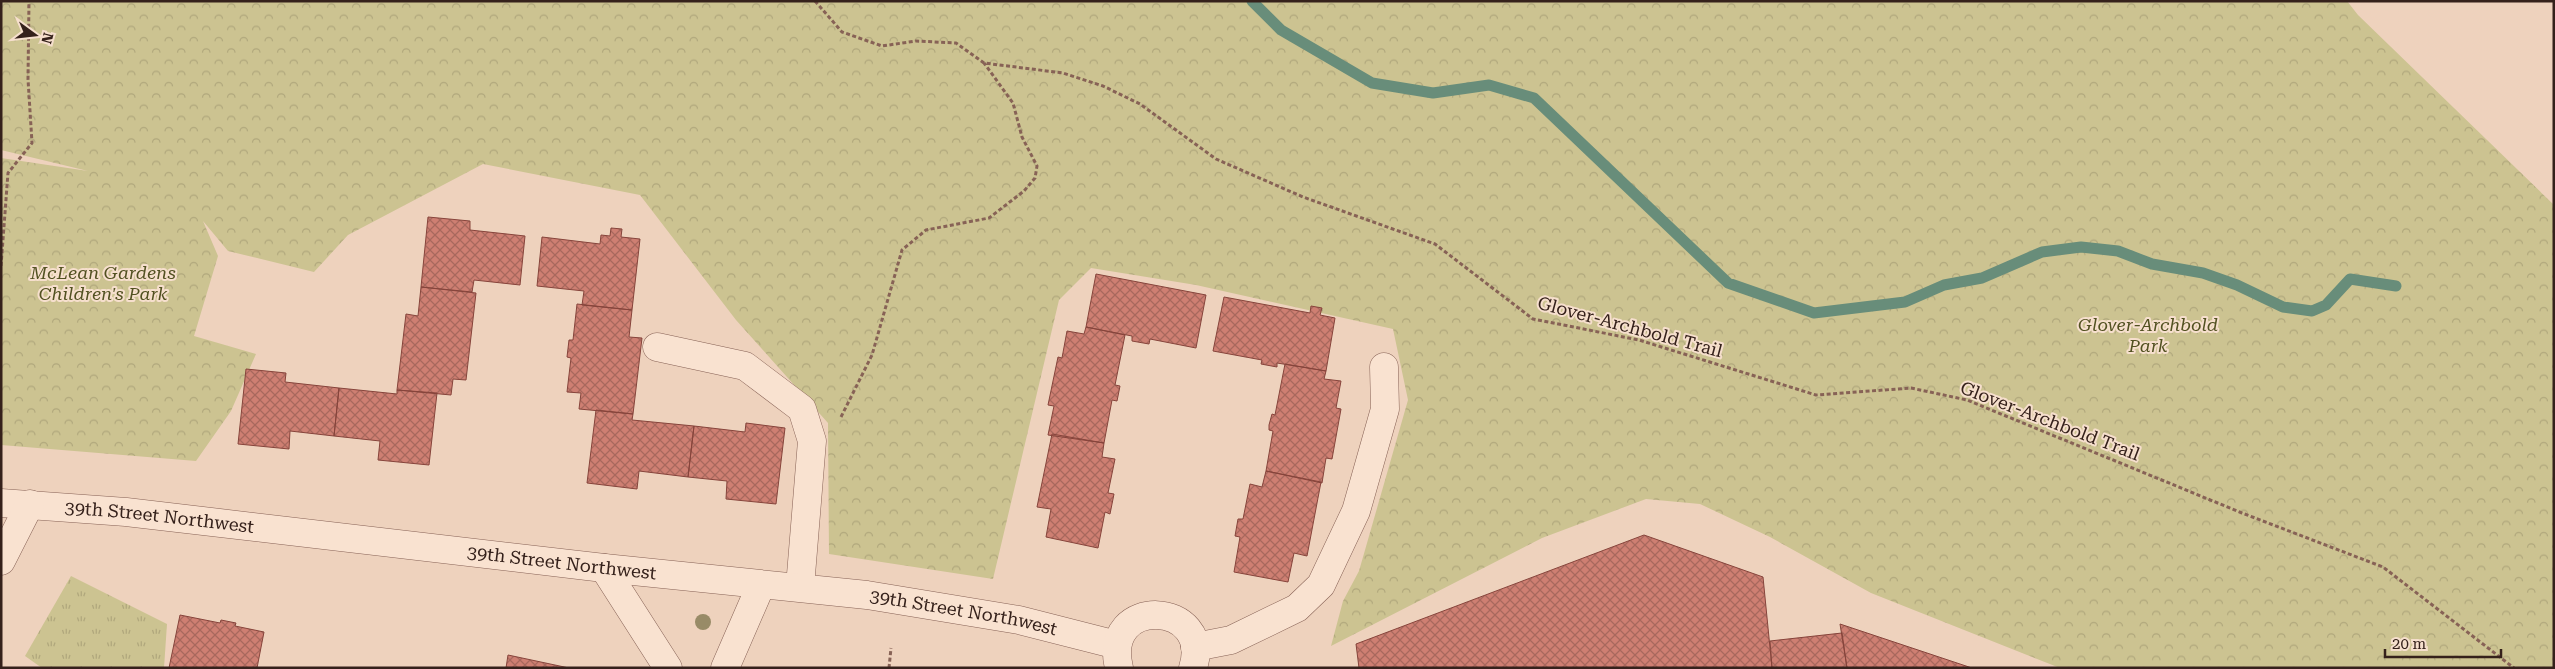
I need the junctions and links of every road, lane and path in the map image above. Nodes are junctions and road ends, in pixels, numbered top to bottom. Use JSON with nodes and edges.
{"nodes":[{"id":1,"x":29,"y":1,"type":"edge"},
{"id":2,"x":815,"y":1,"type":"edge"},
{"id":3,"x":984,"y":63,"type":"junction"},
{"id":4,"x":1,"y":266,"type":"edge"},
{"id":5,"x":657,"y":347,"type":"dead end"},
{"id":6,"x":1384,"y":367,"type":"dead end"},
{"id":7,"x":812,"y":441,"type":"junction"},
{"id":8,"x":1,"y":503,"type":"edge"},
{"id":9,"x":30,"y":504,"type":"junction"},
{"id":10,"x":1,"y":561,"type":"edge"},
{"id":11,"x":604,"y":568,"type":"junction"},
{"id":12,"x":761,"y":585,"type":"junction"},
{"id":13,"x":800,"y":587,"type":"junction"},
{"id":14,"x":891,"y":648,"type":"dead end"},
{"id":15,"x":1118,"y":656,"type":"edge"},
{"id":16,"x":1196,"y":662,"type":"edge"},
{"id":17,"x":668,"y":668,"type":"edge"},
{"id":18,"x":725,"y":668,"type":"edge"},
{"id":19,"x":888,"y":668,"type":"edge"},
{"id":20,"x":2514,"y":668,"type":"edge"}],
"edges":[{"from":1,"to":4,"type":"path"},
{"from":2,"to":3,"type":"path","name":"Glover-Archbold Trail"},
{"from":3,"to":7,"type":"path"},
{"from":3,"to":20,"type":"path","name":"Glover-Archbold Trail"},
{"from":5,"to":7,"type":"street"},
{"from":6,"to":16,"type":"street"},
{"from":7,"to":13,"type":"street"},
{"from":8,"to":9,"type":"street","name":"39th Street Northwest"},
{"from":9,"to":10,"type":"street"},
{"from":9,"to":11,"type":"street","name":"39th Street Northwest"},
{"from":11,"to":12,"type":"street","name":"39th Street Northwest"},
{"from":11,"to":17,"type":"street"},
{"from":12,"to":13,"type":"street","name":"39th Street Northwest"},
{"from":12,"to":18,"type":"street"},
{"from":13,"to":15,"type":"street","name":"39th Street Northwest"},
{"from":14,"to":19,"type":"path"},
{"from":15,"to":16,"type":"street","name":"39th Street Northwest"}]}
